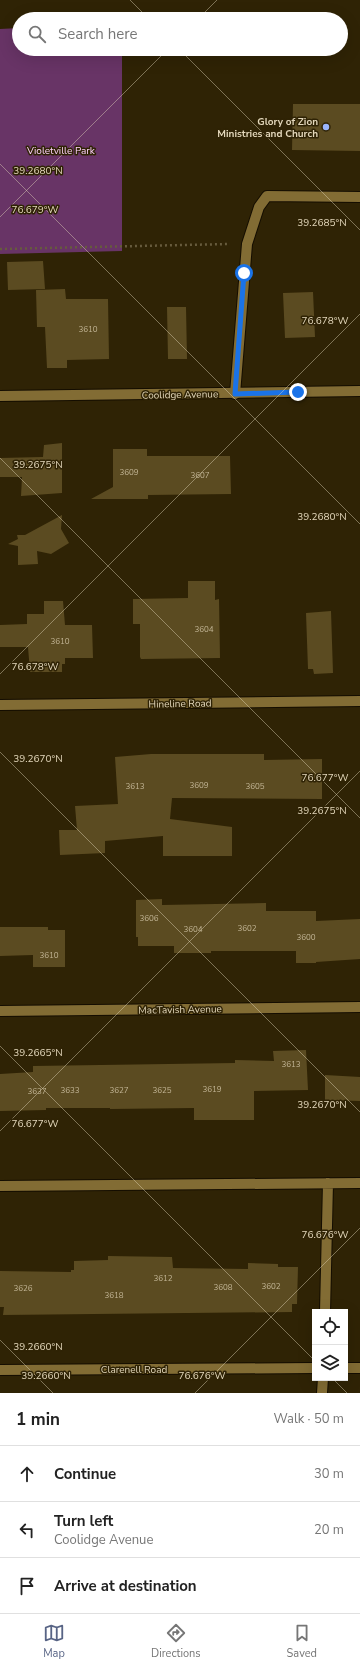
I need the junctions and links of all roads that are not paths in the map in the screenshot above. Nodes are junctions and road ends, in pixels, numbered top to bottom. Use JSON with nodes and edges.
{"nodes":[{"id":1,"x":360,"y":197,"type":"edge"},
{"id":2,"x":360,"y":391,"type":"edge"},
{"id":3,"x":235,"y":394,"type":"junction"},
{"id":4,"x":0,"y":396,"type":"edge"},
{"id":5,"x":360,"y":701,"type":"edge"},
{"id":6,"x":0,"y":704,"type":"edge"},
{"id":7,"x":360,"y":1007,"type":"edge"},
{"id":8,"x":0,"y":1011,"type":"edge"},
{"id":9,"x":328,"y":1183,"type":"junction"},
{"id":10,"x":360,"y":1183,"type":"edge"},
{"id":11,"x":0,"y":1186,"type":"edge"},
{"id":12,"x":325,"y":1309,"type":"edge"},
{"id":13,"x":312,"y":1368,"type":"edge"},
{"id":14,"x":348,"y":1368,"type":"edge"},
{"id":15,"x":360,"y":1368,"type":"edge"},
{"id":16,"x":0,"y":1370,"type":"edge"},
{"id":17,"x":323,"y":1381,"type":"edge"},
{"id":18,"x":322,"y":1393,"type":"edge"}],
"edges":[{"from":1,"to":3,"type":"street"},
{"from":2,"to":3,"type":"street","name":"Coolidge Avenue"},
{"from":3,"to":4,"type":"street","name":"Coolidge Avenue"},
{"from":5,"to":6,"type":"street","name":"Hineline Road"},
{"from":7,"to":8,"type":"street","name":"MacTavish Avenue"},
{"from":9,"to":10,"type":"street"},
{"from":9,"to":11,"type":"street"},
{"from":9,"to":12,"type":"street"},
{"from":13,"to":16,"type":"street","name":"Clarenell Road"},
{"from":14,"to":15,"type":"street"},
{"from":17,"to":18,"type":"street"}]}
